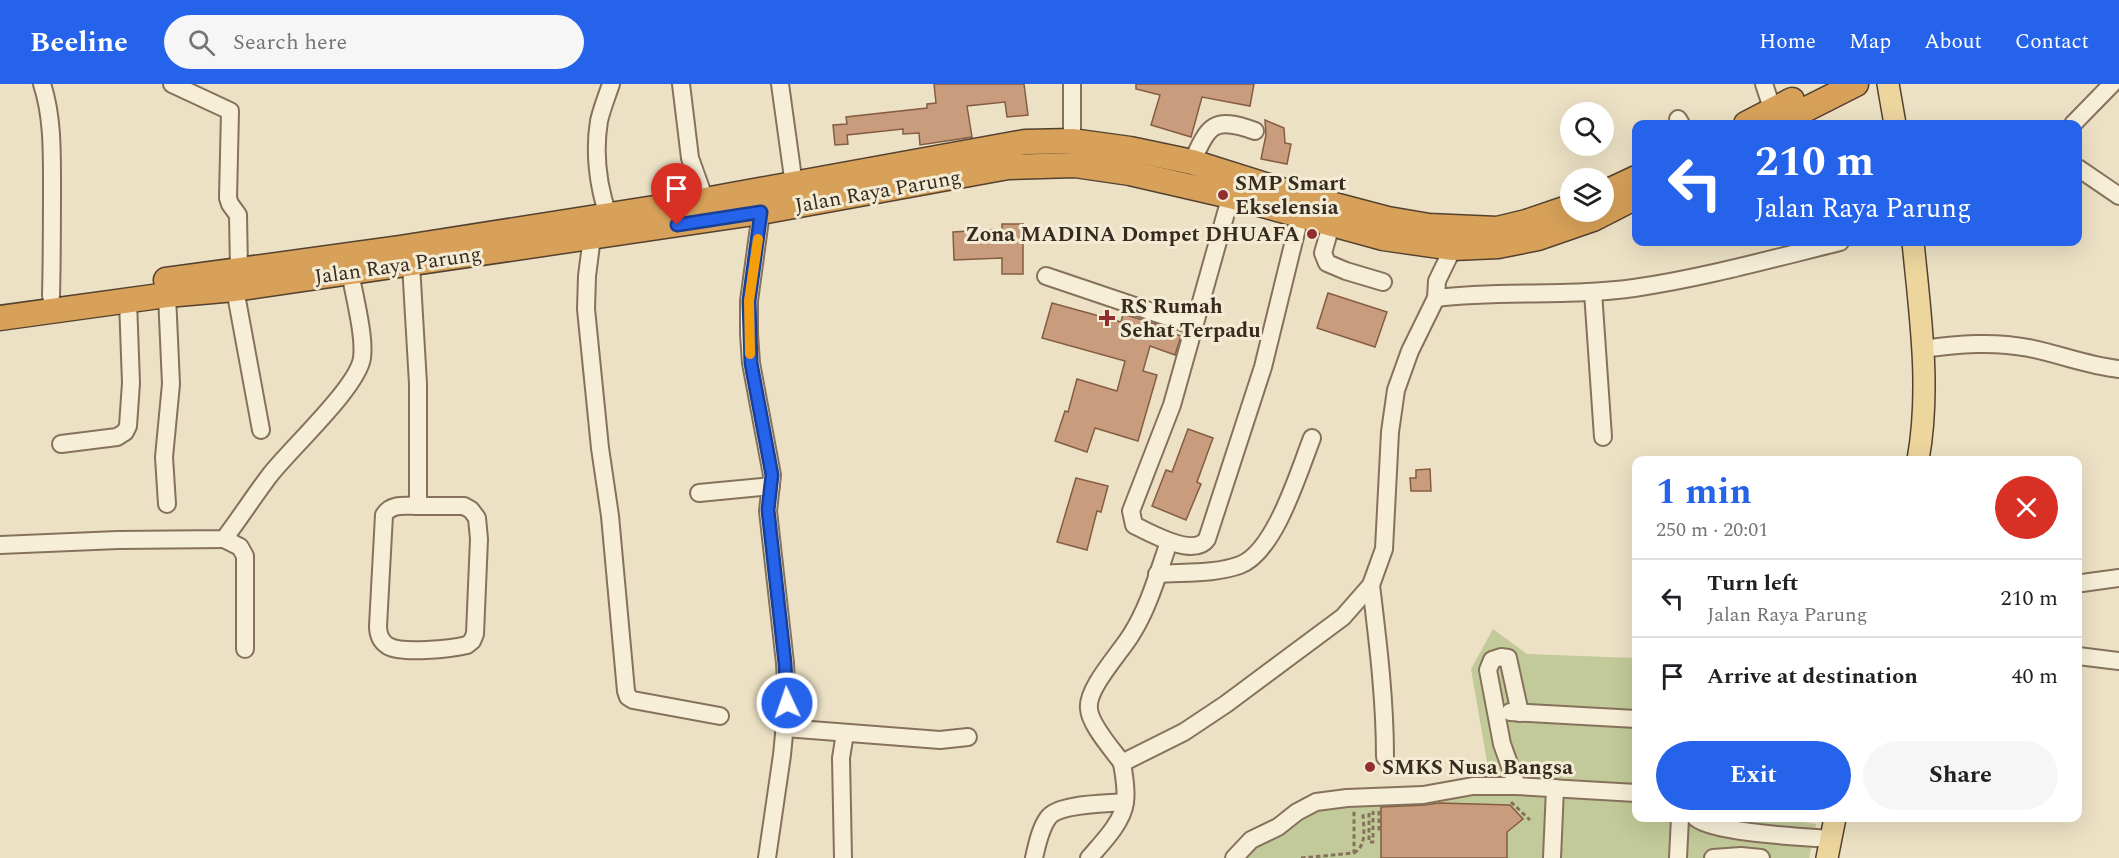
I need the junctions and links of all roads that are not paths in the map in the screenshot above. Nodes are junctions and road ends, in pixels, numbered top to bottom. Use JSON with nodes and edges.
{"nodes":[{"id":1,"x":42,"y":84,"type":"edge"},
{"id":2,"x":172,"y":84,"type":"edge"},
{"id":3,"x":611,"y":84,"type":"edge"},
{"id":4,"x":681,"y":84,"type":"edge"},
{"id":5,"x":780,"y":84,"type":"edge"},
{"id":6,"x":1072,"y":84,"type":"edge"},
{"id":7,"x":1764,"y":84,"type":"edge"},
{"id":8,"x":1819,"y":84,"type":"edge"},
{"id":9,"x":1888,"y":84,"type":"edge"},
{"id":10,"x":2112,"y":84,"type":"edge"},
{"id":11,"x":1851,"y":85,"type":"edge"},
{"id":12,"x":1775,"y":118,"type":"edge"},
{"id":13,"x":1893,"y":120,"type":"edge"},
{"id":14,"x":2077,"y":120,"type":"edge"},
{"id":15,"x":1255,"y":131,"type":"dead end"},
{"id":16,"x":1072,"y":141,"type":"junction"},
{"id":17,"x":1192,"y":162,"type":"junction"},
{"id":18,"x":2082,"y":171,"type":"edge"},
{"id":19,"x":1632,"y":180,"type":"edge"},
{"id":20,"x":794,"y":185,"type":"junction"},
{"id":21,"x":1234,"y":186,"type":"junction"},
{"id":22,"x":1614,"y":188,"type":"edge"},
{"id":23,"x":2119,"y":196,"type":"edge"},
{"id":24,"x":1632,"y":199,"type":"edge"},
{"id":25,"x":705,"y":200,"type":"junction"},
{"id":26,"x":1560,"y":210,"type":"edge"},
{"id":27,"x":761,"y":212,"type":"junction"},
{"id":28,"x":608,"y":215,"type":"junction"},
{"id":29,"x":1300,"y":216,"type":"junction"},
{"id":30,"x":1331,"y":225,"type":"junction"},
{"id":31,"x":592,"y":237,"type":"junction"},
{"id":32,"x":1824,"y":246,"type":"edge"},
{"id":33,"x":1913,"y":246,"type":"edge"},
{"id":34,"x":1453,"y":248,"type":"junction"},
{"id":35,"x":412,"y":273,"type":"junction"},
{"id":36,"x":1046,"y":276,"type":"dead end"},
{"id":37,"x":1383,"y":282,"type":"dead end"},
{"id":38,"x":353,"y":289,"type":"junction"},
{"id":39,"x":1437,"y":291,"type":"junction"},
{"id":40,"x":1593,"y":292,"type":"junction"},
{"id":41,"x":51,"y":296,"type":"junction"},
{"id":42,"x":238,"y":298,"type":"junction"},
{"id":43,"x":0,"y":303,"type":"edge"},
{"id":44,"x":141,"y":306,"type":"junction"},
{"id":45,"x":0,"y":318,"type":"edge"},
{"id":46,"x":1194,"y":326,"type":"junction"},
{"id":47,"x":1923,"y":349,"type":"junction"},
{"id":48,"x":2119,"y":369,"type":"edge"},
{"id":49,"x":261,"y":430,"type":"dead end"},
{"id":50,"x":1603,"y":437,"type":"dead end"},
{"id":51,"x":1312,"y":438,"type":"dead end"},
{"id":52,"x":61,"y":444,"type":"dead end"},
{"id":53,"x":1918,"y":456,"type":"edge"},
{"id":54,"x":771,"y":486,"type":"junction"},
{"id":55,"x":699,"y":493,"type":"dead end"},
{"id":56,"x":167,"y":504,"type":"dead end"},
{"id":57,"x":418,"y":506,"type":"junction"},
{"id":58,"x":225,"y":539,"type":"junction"},
{"id":59,"x":1169,"y":542,"type":"junction"},
{"id":60,"x":0,"y":545,"type":"edge"},
{"id":61,"x":1157,"y":574,"type":"junction"},
{"id":62,"x":2119,"y":578,"type":"edge"},
{"id":63,"x":2082,"y":583,"type":"dead end"},
{"id":64,"x":1371,"y":585,"type":"junction"},
{"id":65,"x":245,"y":649,"type":"dead end"},
{"id":66,"x":2082,"y":656,"type":"edge"},
{"id":67,"x":2119,"y":661,"type":"edge"},
{"id":68,"x":1497,"y":712,"type":"junction"},
{"id":69,"x":1520,"y":713,"type":"junction"},
{"id":70,"x":720,"y":716,"type":"dead end"},
{"id":71,"x":1632,"y":718,"type":"edge"},
{"id":72,"x":785,"y":728,"type":"junction"},
{"id":73,"x":845,"y":733,"type":"junction"},
{"id":74,"x":968,"y":737,"type":"dead end"},
{"id":75,"x":1385,"y":757,"type":"dead end"},
{"id":76,"x":1122,"y":763,"type":"junction"},
{"id":77,"x":1517,"y":786,"type":"junction"},
{"id":78,"x":1556,"y":788,"type":"junction"},
{"id":79,"x":1632,"y":792,"type":"edge"},
{"id":80,"x":1125,"y":802,"type":"junction"},
{"id":81,"x":1680,"y":822,"type":"edge"},
{"id":82,"x":1703,"y":822,"type":"edge"},
{"id":83,"x":1834,"y":822,"type":"edge"},
{"id":84,"x":1829,"y":849,"type":"edge"},
{"id":85,"x":767,"y":858,"type":"edge"},
{"id":86,"x":843,"y":858,"type":"edge"},
{"id":87,"x":1034,"y":858,"type":"edge"},
{"id":88,"x":1089,"y":858,"type":"edge"},
{"id":89,"x":1234,"y":858,"type":"edge"},
{"id":90,"x":1552,"y":858,"type":"edge"},
{"id":91,"x":1678,"y":858,"type":"edge"},
{"id":92,"x":1713,"y":858,"type":"edge"},
{"id":93,"x":1761,"y":858,"type":"edge"}],
"edges":[{"from":1,"to":41,"type":"street"},
{"from":2,"to":42,"type":"street"},
{"from":3,"to":28,"type":"street"},
{"from":4,"to":25,"type":"street"},
{"from":5,"to":20,"type":"street"},
{"from":6,"to":16,"type":"street"},
{"from":7,"to":12,"type":"street"},
{"from":8,"to":12,"type":"highway"},
{"from":9,"to":13,"type":"main road"},
{"from":10,"to":14,"type":"street"},
{"from":11,"to":12,"type":"highway"},
{"from":15,"to":17,"type":"street"},
{"from":16,"to":17,"type":"highway","name":"Jalan Raya Parung"},
{"from":16,"to":20,"type":"highway","name":"Jalan Raya Parung"},
{"from":17,"to":21,"type":"highway","name":"Jalan Raya Parung"},
{"from":18,"to":23,"type":"street"},
{"from":19,"to":22,"type":"highway"},
{"from":20,"to":25,"type":"highway","name":"Jalan Raya Parung"},
{"from":21,"to":26,"type":"highway","name":"Jalan Raya Parung"},
{"from":21,"to":27,"type":"highway","name":"Jalan Raya Parung"},
{"from":21,"to":29,"type":"highway","name":"Jalan Raya Parung"},
{"from":21,"to":46,"type":"street"},
{"from":24,"to":34,"type":"highway","name":"Jalan Raya Parung"},
{"from":25,"to":28,"type":"highway","name":"Jalan Raya Parung"},
{"from":27,"to":31,"type":"highway","name":"Jalan Raya Parung"},
{"from":27,"to":54,"type":"street"},
{"from":28,"to":42,"type":"highway","name":"Jalan Raya Parung"},
{"from":29,"to":30,"type":"highway","name":"Jalan Raya Parung"},
{"from":29,"to":59,"type":"street"},
{"from":30,"to":34,"type":"highway","name":"Jalan Raya Parung"},
{"from":30,"to":37,"type":"street"},
{"from":31,"to":35,"type":"highway","name":"Jalan Raya Parung"},
{"from":31,"to":70,"type":"street"},
{"from":32,"to":40,"type":"street"},
{"from":33,"to":47,"type":"main road"},
{"from":34,"to":39,"type":"street"},
{"from":35,"to":38,"type":"highway","name":"Jalan Raya Parung"},
{"from":35,"to":57,"type":"street"},
{"from":36,"to":46,"type":"street"},
{"from":38,"to":42,"type":"highway","name":"Jalan Raya Parung"},
{"from":38,"to":58,"type":"street"},
{"from":39,"to":40,"type":"street"},
{"from":39,"to":64,"type":"street"},
{"from":40,"to":50,"type":"street"},
{"from":41,"to":43,"type":"highway","name":"Jalan Raya Parung"},
{"from":41,"to":44,"type":"highway","name":"Jalan Raya Parung"},
{"from":42,"to":44,"type":"highway","name":"Jalan Raya Parung"},
{"from":42,"to":49,"type":"street"},
{"from":44,"to":45,"type":"highway","name":"Jalan Raya Parung"},
{"from":44,"to":52,"type":"street"},
{"from":44,"to":56,"type":"street"},
{"from":46,"to":59,"type":"street"},
{"from":47,"to":48,"type":"street"},
{"from":47,"to":53,"type":"main road"},
{"from":51,"to":61,"type":"street"},
{"from":54,"to":55,"type":"street"},
{"from":54,"to":72,"type":"street"},
{"from":57,"to":57,"type":"street"},
{"from":58,"to":60,"type":"street"},
{"from":58,"to":65,"type":"street"},
{"from":59,"to":61,"type":"street"},
{"from":61,"to":76,"type":"street"},
{"from":62,"to":63,"type":"street"},
{"from":64,"to":75,"type":"street"},
{"from":64,"to":76,"type":"street"},
{"from":66,"to":67,"type":"street"},
{"from":68,"to":69,"type":"street"},
{"from":68,"to":69,"type":"street"},
{"from":68,"to":77,"type":"street"},
{"from":69,"to":71,"type":"street"},
{"from":72,"to":73,"type":"street"},
{"from":72,"to":85,"type":"street"},
{"from":73,"to":74,"type":"street"},
{"from":73,"to":86,"type":"street"},
{"from":76,"to":80,"type":"street"},
{"from":77,"to":78,"type":"street"},
{"from":77,"to":89,"type":"street"},
{"from":78,"to":79,"type":"street"},
{"from":78,"to":90,"type":"street"},
{"from":80,"to":87,"type":"street"},
{"from":80,"to":88,"type":"street"},
{"from":81,"to":91,"type":"street"},
{"from":82,"to":84,"type":"street"},
{"from":83,"to":84,"type":"main road"},
{"from":92,"to":93,"type":"street"}]}
